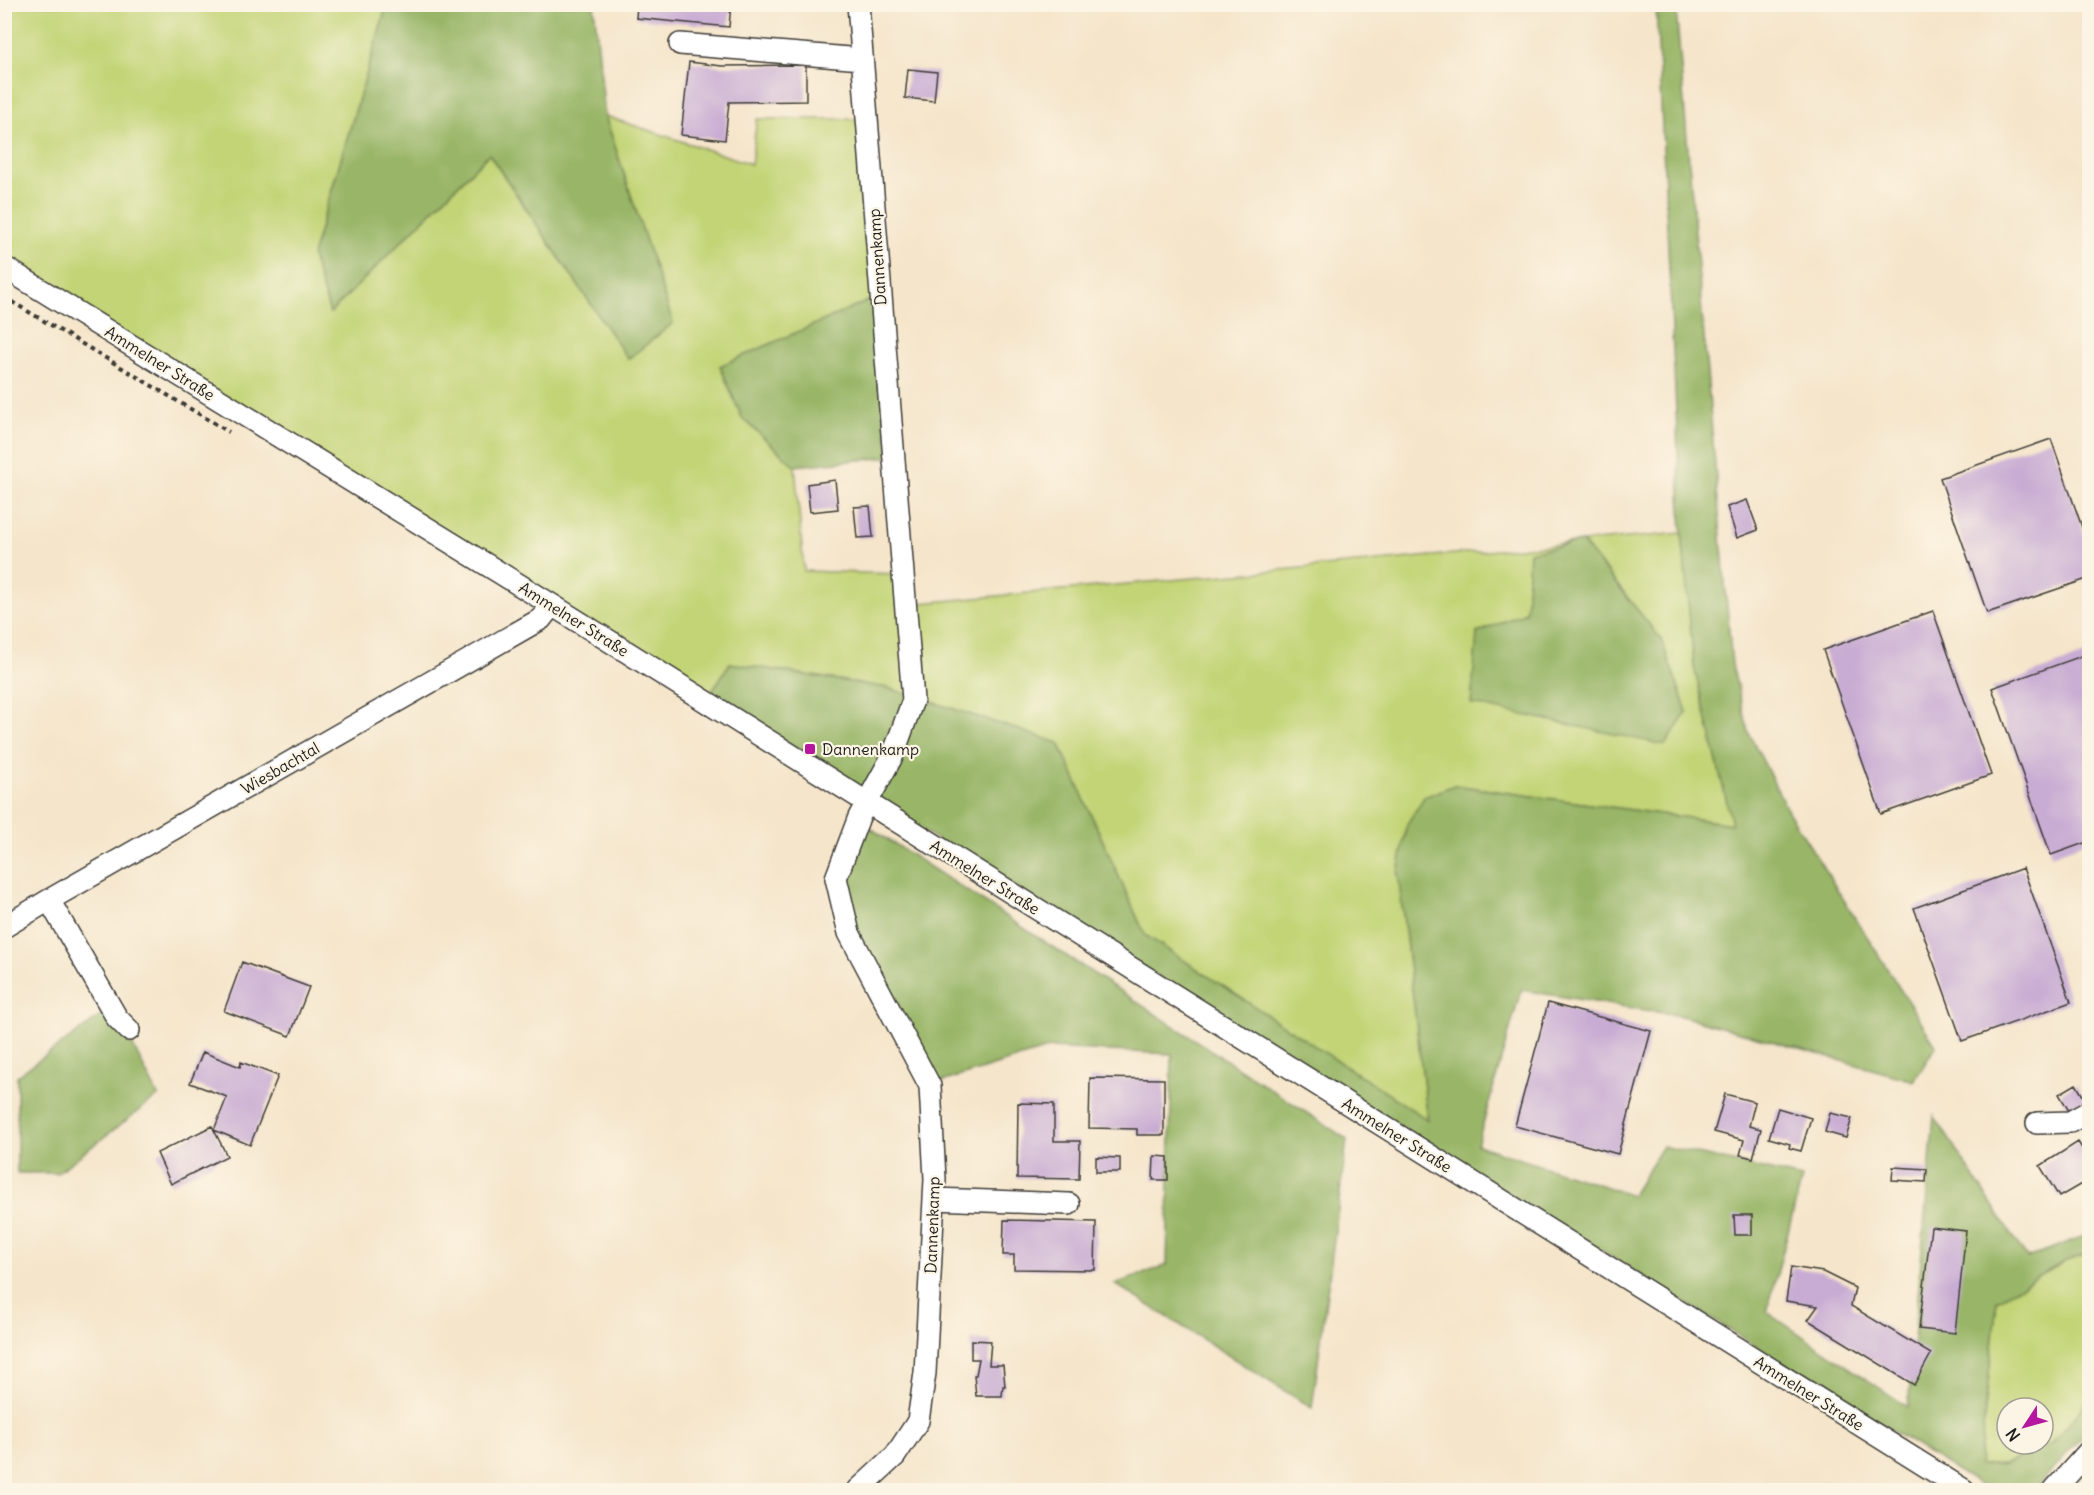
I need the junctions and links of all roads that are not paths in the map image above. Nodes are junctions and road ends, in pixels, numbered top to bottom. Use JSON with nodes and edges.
{"nodes":[{"id":1,"x":858,"y":4,"type":"edge"},
{"id":2,"x":680,"y":44,"type":"dead end"},
{"id":3,"x":862,"y":59,"type":"junction"},
{"id":4,"x":4,"y":267,"type":"edge"},
{"id":5,"x":552,"y":605,"type":"junction"},
{"id":6,"x":868,"y":803,"type":"junction"},
{"id":7,"x":49,"y":900,"type":"junction"},
{"id":8,"x":4,"y":927,"type":"edge"},
{"id":9,"x":129,"y":1030,"type":"dead end"},
{"id":10,"x":2090,"y":1111,"type":"edge"},
{"id":11,"x":2037,"y":1123,"type":"dead end"},
{"id":12,"x":934,"y":1199,"type":"junction"},
{"id":13,"x":1069,"y":1204,"type":"dead end"},
{"id":14,"x":2090,"y":1450,"type":"edge"},
{"id":15,"x":858,"y":1491,"type":"edge"},
{"id":16,"x":1964,"y":1491,"type":"edge"},
{"id":17,"x":2054,"y":1491,"type":"edge"}],
"edges":[{"from":1,"to":3,"type":"street","name":"Dannenkamp"},
{"from":2,"to":3,"type":"street"},
{"from":3,"to":6,"type":"street","name":"Dannenkamp"},
{"from":4,"to":5,"type":"street","name":"Ammelner Straße"},
{"from":5,"to":6,"type":"street","name":"Ammelner Straße"},
{"from":5,"to":7,"type":"street","name":"Wiesbachtal"},
{"from":6,"to":12,"type":"street","name":"Dannenkamp"},
{"from":6,"to":16,"type":"street","name":"Ammelner Straße"},
{"from":7,"to":8,"type":"street","name":"Wiesbachtal"},
{"from":7,"to":9,"type":"street"},
{"from":10,"to":11,"type":"street"},
{"from":12,"to":13,"type":"street"},
{"from":12,"to":15,"type":"street","name":"Dannenkamp"},
{"from":14,"to":17,"type":"street"}]}
